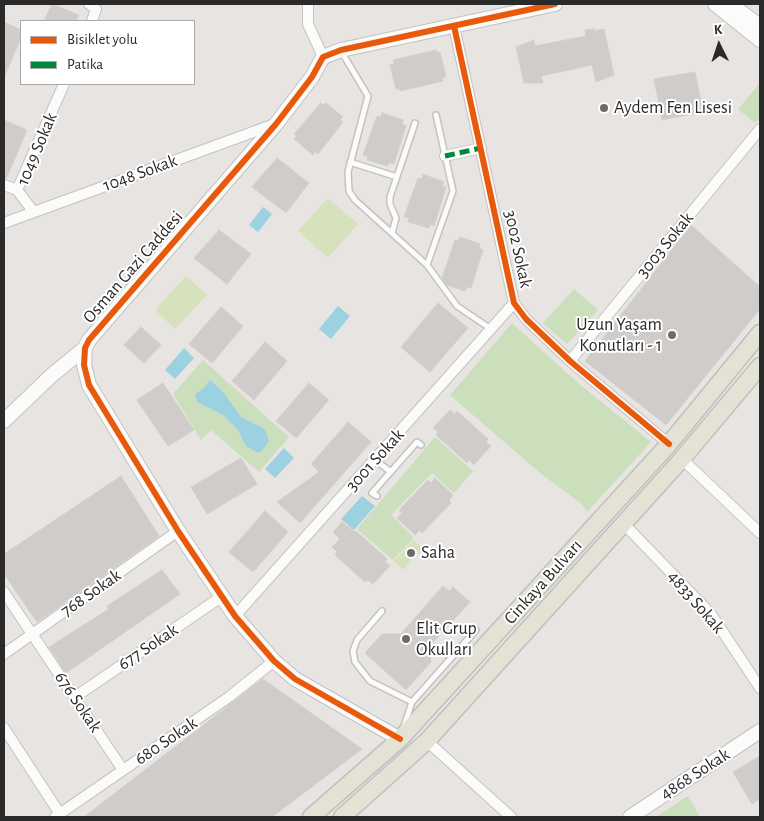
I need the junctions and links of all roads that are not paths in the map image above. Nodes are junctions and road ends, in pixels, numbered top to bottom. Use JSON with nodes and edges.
{"nodes":[{"id":1,"x":308,"y":4,"type":"edge"},
{"id":2,"x":555,"y":4,"type":"edge"},
{"id":3,"x":715,"y":4,"type":"edge"},
{"id":4,"x":730,"y":4,"type":"edge"},
{"id":5,"x":92,"y":6,"type":"edge"},
{"id":6,"x":521,"y":7,"type":"edge"},
{"id":7,"x":92,"y":20,"type":"edge"},
{"id":8,"x":454,"y":26,"type":"junction"},
{"id":9,"x":760,"y":26,"type":"edge"},
{"id":10,"x":760,"y":40,"type":"edge"},
{"id":11,"x":341,"y":50,"type":"junction"},
{"id":12,"x":323,"y":57,"type":"junction"},
{"id":13,"x":64,"y":85,"type":"edge"},
{"id":14,"x":436,"y":115,"type":"dead end"},
{"id":15,"x":415,"y":123,"type":"dead end"},
{"id":16,"x":276,"y":124,"type":"junction"},
{"id":17,"x":760,"y":129,"type":"edge"},
{"id":18,"x":481,"y":148,"type":"junction"},
{"id":19,"x":445,"y":156,"type":"junction"},
{"id":20,"x":350,"y":162,"type":"junction"},
{"id":21,"x":397,"y":177,"type":"junction"},
{"id":22,"x":4,"y":185,"type":"edge"},
{"id":23,"x":17,"y":190,"type":"junction"},
{"id":24,"x":33,"y":211,"type":"junction"},
{"id":25,"x":4,"y":223,"type":"edge"},
{"id":26,"x":392,"y":233,"type":"junction"},
{"id":27,"x":426,"y":265,"type":"junction"},
{"id":28,"x":514,"y":303,"type":"junction"},
{"id":29,"x":491,"y":329,"type":"junction"},
{"id":30,"x":760,"y":333,"type":"edge"},
{"id":31,"x":85,"y":348,"type":"junction"},
{"id":32,"x":570,"y":361,"type":"junction"},
{"id":33,"x":760,"y":366,"type":"edge"},
{"id":34,"x":4,"y":421,"type":"edge"},
{"id":35,"x":669,"y":444,"type":"junction"},
{"id":36,"x":421,"y":445,"type":"dead end"},
{"id":37,"x":682,"y":458,"type":"junction"},
{"id":38,"x":376,"y":460,"type":"junction"},
{"id":39,"x":391,"y":472,"type":"junction"},
{"id":40,"x":377,"y":496,"type":"dead end"},
{"id":41,"x":623,"y":523,"type":"junction"},
{"id":42,"x":178,"y":531,"type":"junction"},
{"id":43,"x":760,"y":533,"type":"edge"},
{"id":44,"x":4,"y":592,"type":"edge"},
{"id":45,"x":221,"y":596,"type":"junction"},
{"id":46,"x":382,"y":611,"type":"dead end"},
{"id":47,"x":235,"y":616,"type":"junction"},
{"id":48,"x":476,"y":630,"type":"dead end"},
{"id":49,"x":33,"y":635,"type":"junction"},
{"id":50,"x":4,"y":654,"type":"edge"},
{"id":51,"x":274,"y":661,"type":"junction"},
{"id":52,"x":760,"y":688,"type":"edge"},
{"id":53,"x":74,"y":697,"type":"junction"},
{"id":54,"x":412,"y":702,"type":"junction"},
{"id":55,"x":4,"y":728,"type":"edge"},
{"id":56,"x":760,"y":732,"type":"edge"},
{"id":57,"x":400,"y":739,"type":"junction"},
{"id":58,"x":427,"y":741,"type":"junction"},
{"id":59,"x":124,"y":770,"type":"junction"},
{"id":60,"x":57,"y":816,"type":"edge"},
{"id":61,"x":311,"y":817,"type":"edge"},
{"id":62,"x":342,"y":817,"type":"edge"},
{"id":63,"x":511,"y":817,"type":"edge"},
{"id":64,"x":630,"y":817,"type":"edge"}],
"edges":[{"from":1,"to":12,"type":"street"},
{"from":2,"to":6,"type":"street"},
{"from":3,"to":10,"type":"street"},
{"from":4,"to":9,"type":"street"},
{"from":5,"to":7,"type":"street"},
{"from":6,"to":8,"type":"street"},
{"from":8,"to":11,"type":"street"},
{"from":8,"to":18,"type":"street","name":"3002 Sokak"},
{"from":11,"to":12,"type":"street"},
{"from":11,"to":20,"type":"lane"},
{"from":12,"to":16,"type":"street","name":"Osman Gazi Caddesi"},
{"from":13,"to":23,"type":"street","name":"1049 Sokak"},
{"from":14,"to":19,"type":"lane"},
{"from":15,"to":21,"type":"lane"},
{"from":16,"to":24,"type":"street","name":"1048 Sokak"},
{"from":16,"to":31,"type":"street","name":"Osman Gazi Caddesi"},
{"from":17,"to":32,"type":"street","name":"3003 Sokak"},
{"from":18,"to":19,"type":"street"},
{"from":18,"to":28,"type":"street","name":"3002 Sokak"},
{"from":19,"to":27,"type":"lane"},
{"from":20,"to":21,"type":"lane"},
{"from":20,"to":26,"type":"lane"},
{"from":21,"to":26,"type":"lane"},
{"from":22,"to":23,"type":"street"},
{"from":23,"to":24,"type":"street","name":"1049 Sokak"},
{"from":24,"to":25,"type":"street","name":"1048 Sokak"},
{"from":26,"to":27,"type":"lane"},
{"from":27,"to":29,"type":"lane"},
{"from":28,"to":29,"type":"street","name":"3001 Sokak"},
{"from":28,"to":32,"type":"street","name":"3002 Sokak"},
{"from":29,"to":38,"type":"street","name":"3001 Sokak"},
{"from":30,"to":35,"type":"main road","name":"Cinkaya Bulvarı"},
{"from":31,"to":34,"type":"street"},
{"from":31,"to":42,"type":"street","name":"Osman Gazi Caddesi"},
{"from":32,"to":35,"type":"street","name":"3002 Sokak"},
{"from":33,"to":37,"type":"main road","name":"Cinkaya Bulvarı"},
{"from":35,"to":57,"type":"main road","name":"Cinkaya Bulvarı"},
{"from":36,"to":39,"type":"lane"},
{"from":37,"to":41,"type":"main road","name":"Cinkaya Bulvarı"},
{"from":37,"to":43,"type":"street"},
{"from":38,"to":39,"type":"lane"},
{"from":38,"to":47,"type":"street","name":"3001 Sokak"},
{"from":39,"to":40,"type":"lane"},
{"from":41,"to":52,"type":"street","name":"4833 Sokak"},
{"from":41,"to":58,"type":"main road","name":"Cinkaya Bulvarı"},
{"from":42,"to":45,"type":"street","name":"Osman Gazi Caddesi"},
{"from":42,"to":49,"type":"street","name":"768 Sokak"},
{"from":44,"to":49,"type":"street","name":"676 Sokak"},
{"from":45,"to":47,"type":"street","name":"Osman Gazi Caddesi"},
{"from":45,"to":53,"type":"street","name":"677 Sokak"},
{"from":46,"to":54,"type":"lane"},
{"from":47,"to":51,"type":"street","name":"Osman Gazi Caddesi"},
{"from":48,"to":54,"type":"lane"},
{"from":49,"to":50,"type":"street","name":"768 Sokak"},
{"from":49,"to":53,"type":"street","name":"676 Sokak"},
{"from":51,"to":57,"type":"street","name":"Osman Gazi Caddesi"},
{"from":51,"to":59,"type":"street","name":"680 Sokak"},
{"from":53,"to":59,"type":"street","name":"676 Sokak"},
{"from":54,"to":57,"type":"lane"},
{"from":55,"to":60,"type":"street"},
{"from":56,"to":64,"type":"street","name":"4868 Sokak"},
{"from":57,"to":61,"type":"main road","name":"Cinkaya Bulvarı"},
{"from":58,"to":62,"type":"main road","name":"Cinkaya Bulvarı"},
{"from":58,"to":63,"type":"street"},
{"from":59,"to":60,"type":"street","name":"680 Sokak"}]}
